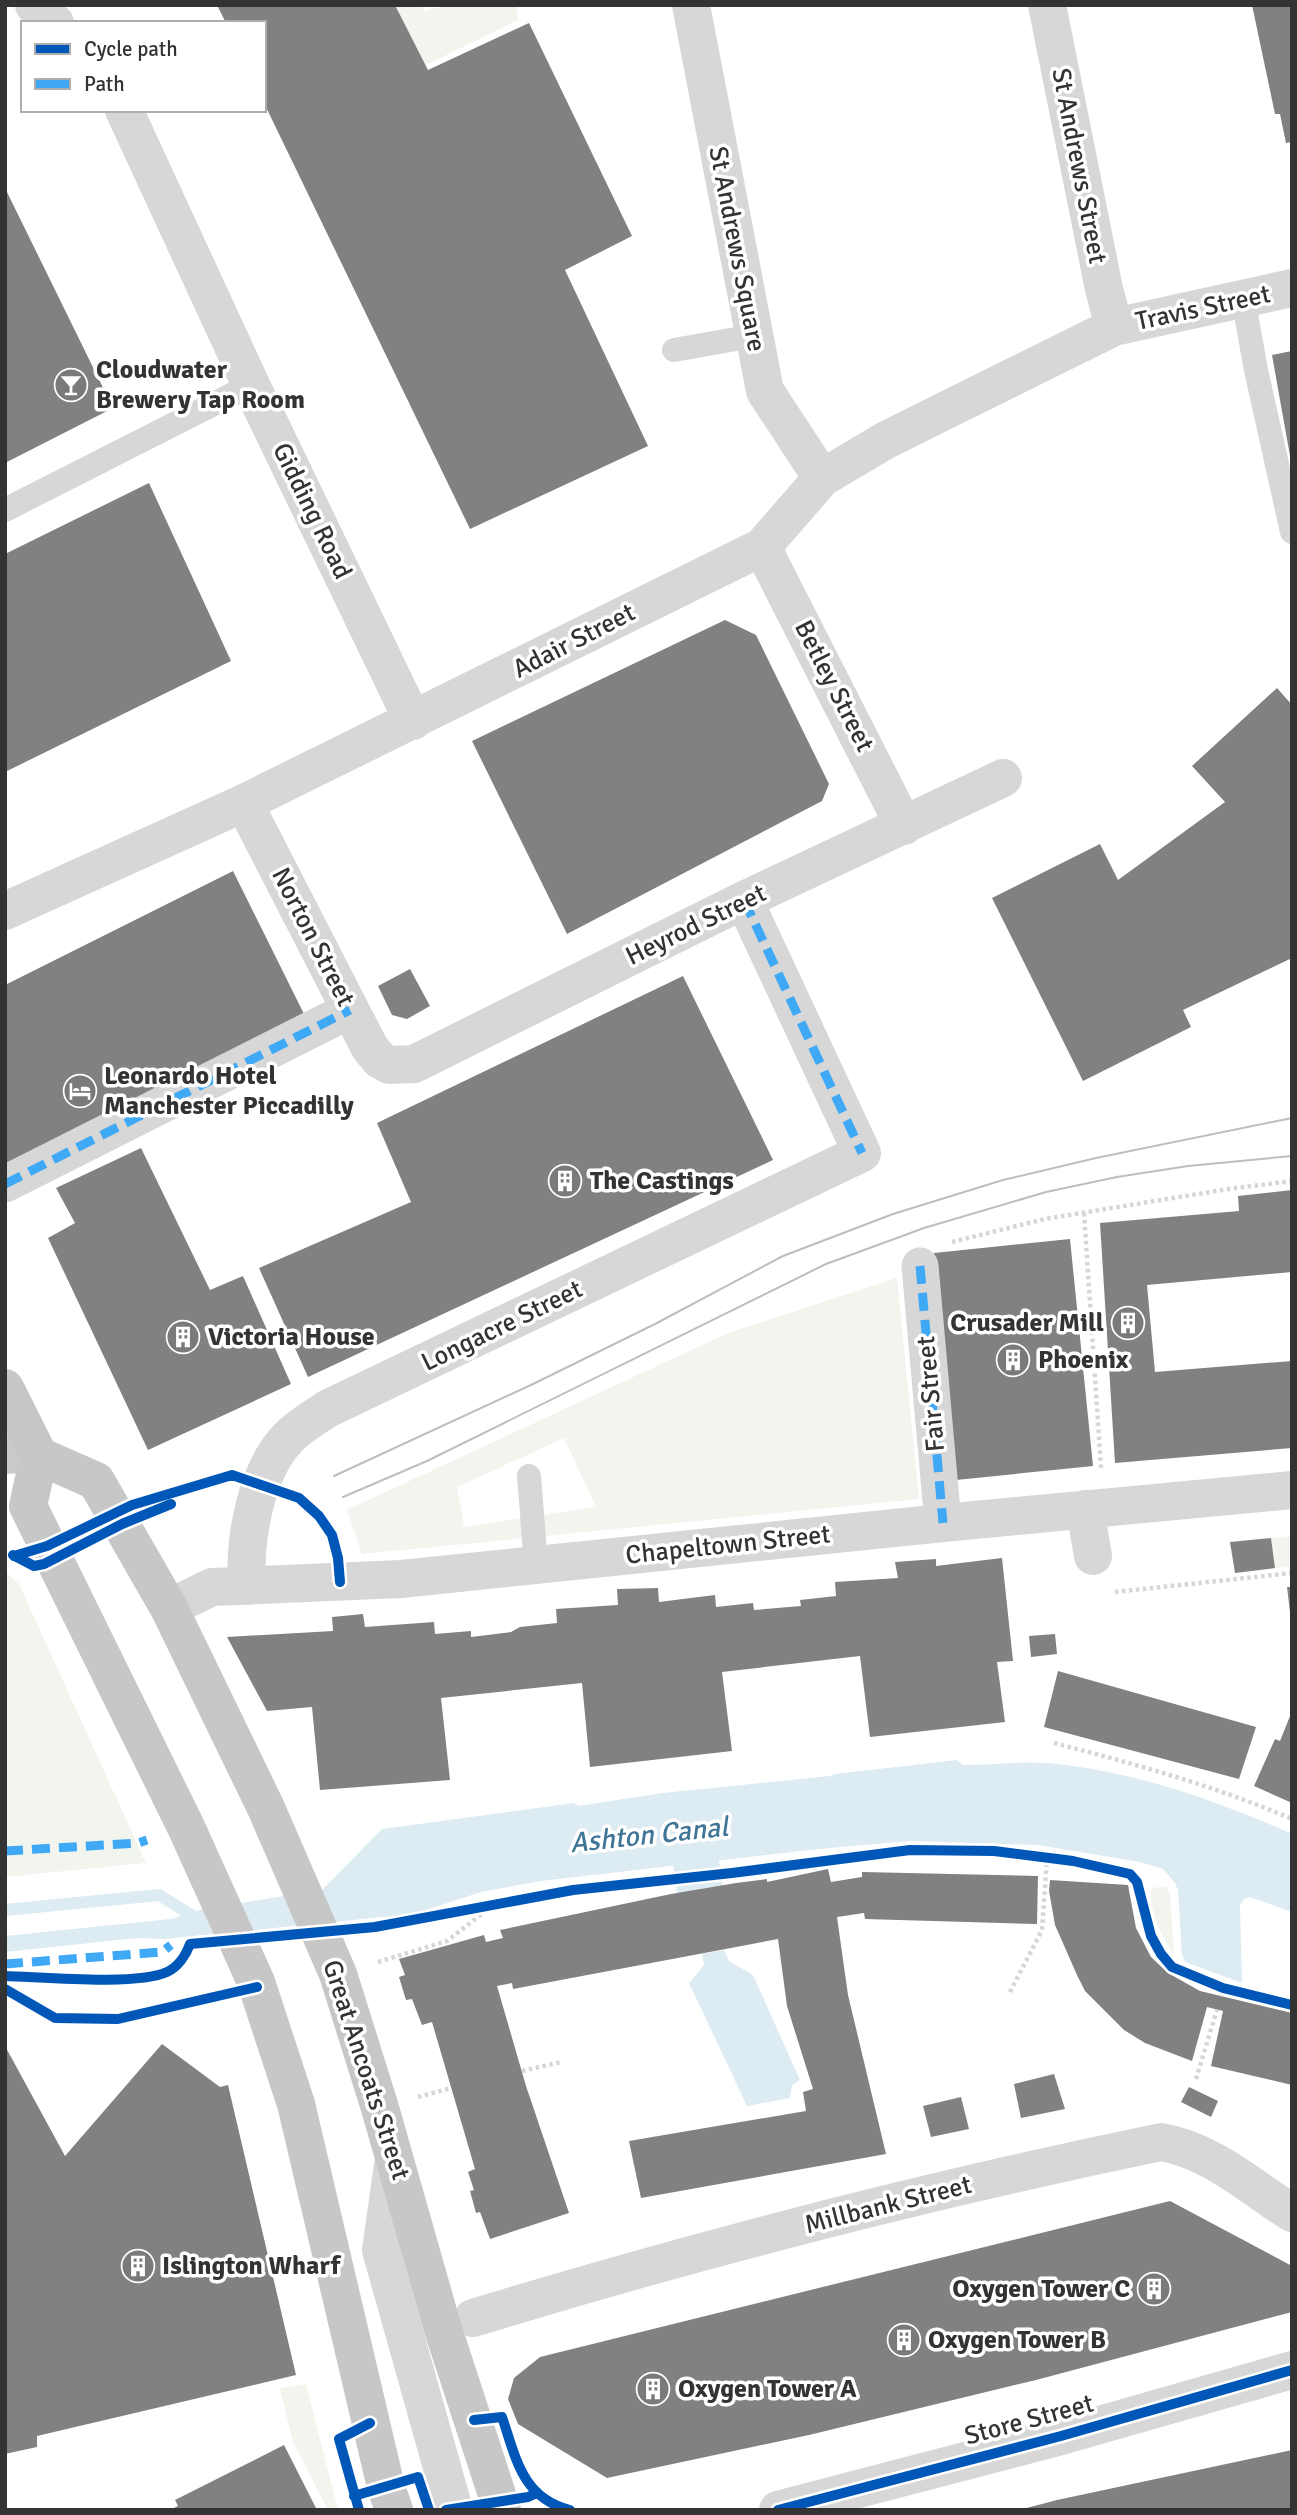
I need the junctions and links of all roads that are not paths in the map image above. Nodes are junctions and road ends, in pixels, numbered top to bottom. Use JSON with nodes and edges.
{"nodes":[{"id":1,"x":34,"y":5,"type":"edge"},
{"id":2,"x":691,"y":5,"type":"edge"},
{"id":3,"x":1047,"y":5,"type":"edge"},
{"id":4,"x":52,"y":21,"type":"edge"},
{"id":5,"x":125,"y":112,"type":"edge"},
{"id":6,"x":1292,"y":288,"type":"edge"},
{"id":7,"x":1243,"y":298,"type":"junction"},
{"id":8,"x":1114,"y":327,"type":"junction"},
{"id":9,"x":753,"y":335,"type":"junction"},
{"id":10,"x":674,"y":350,"type":"dead end"},
{"id":11,"x":251,"y":385,"type":"junction"},
{"id":12,"x":822,"y":478,"type":"junction"},
{"id":13,"x":5,"y":510,"type":"edge"},
{"id":14,"x":1292,"y":532,"type":"edge"},
{"id":15,"x":762,"y":547,"type":"junction"},
{"id":16,"x":413,"y":721,"type":"junction"},
{"id":17,"x":1003,"y":778,"type":"dead end"},
{"id":18,"x":244,"y":803,"type":"junction"},
{"id":19,"x":904,"y":826,"type":"junction"},
{"id":20,"x":744,"y":900,"type":"junction"},
{"id":21,"x":5,"y":911,"type":"edge"},
{"id":22,"x":349,"y":1010,"type":"junction"},
{"id":23,"x":389,"y":1065,"type":"joint"},
{"id":24,"x":5,"y":1184,"type":"edge"},
{"id":25,"x":920,"y":1266,"type":"road end"},
{"id":26,"x":5,"y":1388,"type":"edge"},
{"id":27,"x":27,"y":1454,"type":"edge"},
{"id":28,"x":529,"y":1476,"type":"dead end"},
{"id":29,"x":1292,"y":1490,"type":"edge"},
{"id":30,"x":1095,"y":1508,"type":"junction"},
{"id":31,"x":943,"y":1523,"type":"junction"},
{"id":32,"x":1093,"y":1556,"type":"dead end"},
{"id":33,"x":536,"y":1565,"type":"junction"},
{"id":34,"x":247,"y":1587,"type":"junction"},
{"id":35,"x":169,"y":1608,"type":"junction"},
{"id":36,"x":394,"y":2158,"type":"junction"},
{"id":37,"x":1292,"y":2213,"type":"edge"},
{"id":38,"x":473,"y":2318,"type":"dead end"},
{"id":39,"x":1292,"y":2370,"type":"edge"},
{"id":40,"x":394,"y":2510,"type":"edge"},
{"id":41,"x":454,"y":2510,"type":"edge"},
{"id":42,"x":502,"y":2510,"type":"edge"},
{"id":43,"x":778,"y":2510,"type":"edge"}],
"edges":[{"from":1,"to":4,"type":"street"},
{"from":2,"to":9,"type":"street","name":"St Andrews Square"},
{"from":3,"to":8,"type":"street","name":"St Andrews Street"},
{"from":5,"to":11,"type":"street","name":"Gidding Road"},
{"from":6,"to":7,"type":"street","name":"Travis Street"},
{"from":7,"to":8,"type":"street","name":"Travis Street"},
{"from":7,"to":14,"type":"lane"},
{"from":8,"to":12,"type":"street","name":"Adair Street"},
{"from":9,"to":10,"type":"lane"},
{"from":9,"to":12,"type":"street","name":"St Andrews Square"},
{"from":11,"to":13,"type":"lane"},
{"from":11,"to":16,"type":"street","name":"Gidding Road"},
{"from":12,"to":15,"type":"street","name":"Adair Street"},
{"from":15,"to":16,"type":"street","name":"Adair Street"},
{"from":15,"to":19,"type":"street","name":"Betley Street"},
{"from":16,"to":18,"type":"street","name":"Adair Street"},
{"from":17,"to":19,"type":"street","name":"Heyrod Street"},
{"from":18,"to":21,"type":"street","name":"Adair Street"},
{"from":18,"to":22,"type":"street","name":"Norton Street"},
{"from":19,"to":20,"type":"street","name":"Heyrod Street"},
{"from":20,"to":23,"type":"street","name":"Heyrod Street"},
{"from":20,"to":34,"type":"street","name":"Longacre Street"},
{"from":22,"to":23,"type":"street","name":"Norton Street"},
{"from":22,"to":24,"type":"street"},
{"from":25,"to":31,"type":"street","name":"Fair Street"},
{"from":26,"to":27,"type":"highway"},
{"from":27,"to":35,"type":"highway","name":"Great Ancoats Street"},
{"from":27,"to":40,"type":"highway"},
{"from":28,"to":33,"type":"lane"},
{"from":29,"to":30,"type":"street","name":"Chapeltown Street"},
{"from":30,"to":31,"type":"street","name":"Chapeltown Street"},
{"from":30,"to":32,"type":"street"},
{"from":31,"to":33,"type":"street","name":"Chapeltown Street"},
{"from":33,"to":34,"type":"street","name":"Chapeltown Street"},
{"from":34,"to":35,"type":"street","name":"Chapeltown Street"},
{"from":35,"to":36,"type":"highway","name":"Great Ancoats Street"},
{"from":36,"to":41,"type":"street"},
{"from":36,"to":42,"type":"highway","name":"Great Ancoats Street"},
{"from":37,"to":38,"type":"street","name":"Millbank Street"},
{"from":39,"to":43,"type":"street","name":"Store Street"}]}
